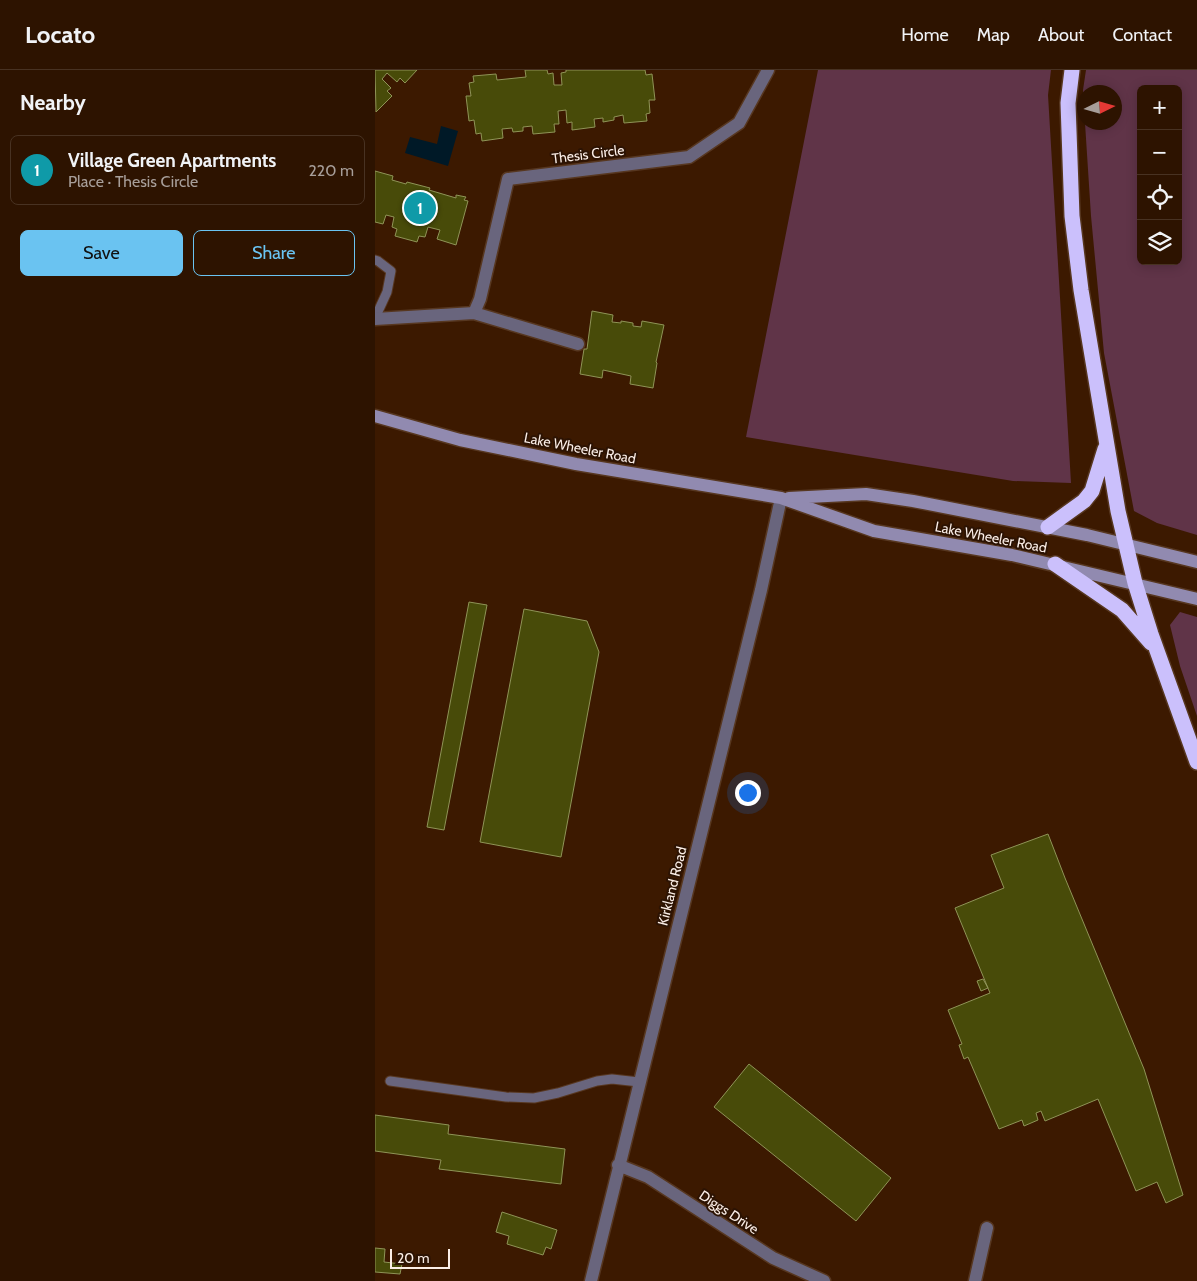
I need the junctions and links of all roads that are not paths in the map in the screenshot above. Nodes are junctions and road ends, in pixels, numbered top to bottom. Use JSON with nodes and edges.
{"nodes":[{"id":1,"x":768,"y":70,"type":"edge"},
{"id":2,"x":1072,"y":70,"type":"edge"},
{"id":3,"x":375,"y":260,"type":"edge"},
{"id":4,"x":474,"y":313,"type":"junction"},
{"id":5,"x":375,"y":318,"type":"edge"},
{"id":6,"x":578,"y":344,"type":"dead end"},
{"id":7,"x":375,"y":416,"type":"edge"},
{"id":8,"x":1106,"y":445,"type":"junction"},
{"id":9,"x":781,"y":498,"type":"junction"},
{"id":10,"x":1048,"y":527,"type":"junction"},
{"id":11,"x":1126,"y":544,"type":"junction"},
{"id":12,"x":1197,"y":562,"type":"edge"},
{"id":13,"x":1055,"y":564,"type":"junction"},
{"id":14,"x":1135,"y":583,"type":"junction"},
{"id":15,"x":1197,"y":599,"type":"edge"},
{"id":16,"x":1157,"y":650,"type":"junction"},
{"id":17,"x":1197,"y":762,"type":"edge"},
{"id":18,"x":390,"y":1081,"type":"dead end"},
{"id":19,"x":639,"y":1082,"type":"junction"},
{"id":20,"x":618,"y":1165,"type":"junction"},
{"id":21,"x":987,"y":1228,"type":"dead end"},
{"id":22,"x":591,"y":1281,"type":"edge"},
{"id":23,"x":824,"y":1281,"type":"edge"},
{"id":24,"x":975,"y":1281,"type":"edge"}],
"edges":[{"from":1,"to":4,"type":"street","name":"Thesis Circle"},
{"from":2,"to":8,"type":"highway"},
{"from":3,"to":5,"type":"lane"},
{"from":4,"to":5,"type":"street"},
{"from":4,"to":6,"type":"street"},
{"from":7,"to":9,"type":"main road","name":"Lake Wheeler Road"},
{"from":8,"to":10,"type":"highway"},
{"from":8,"to":11,"type":"highway"},
{"from":9,"to":10,"type":"main road","name":"Lake Wheeler Road"},
{"from":9,"to":13,"type":"main road","name":"Lake Wheeler Road"},
{"from":9,"to":19,"type":"street","name":"Kirkland Road"},
{"from":10,"to":11,"type":"main road","name":"Lake Wheeler Road"},
{"from":11,"to":12,"type":"main road","name":"Lake Wheeler Road"},
{"from":11,"to":14,"type":"highway"},
{"from":13,"to":14,"type":"main road","name":"Lake Wheeler Road"},
{"from":13,"to":16,"type":"highway"},
{"from":14,"to":15,"type":"main road","name":"Lake Wheeler Road"},
{"from":14,"to":16,"type":"highway"},
{"from":16,"to":17,"type":"highway"},
{"from":18,"to":19,"type":"lane"},
{"from":19,"to":20,"type":"street","name":"Kirkland Road"},
{"from":20,"to":22,"type":"street","name":"Kirkland Road"},
{"from":20,"to":23,"type":"street","name":"Diggs Drive"},
{"from":21,"to":24,"type":"street"}]}
